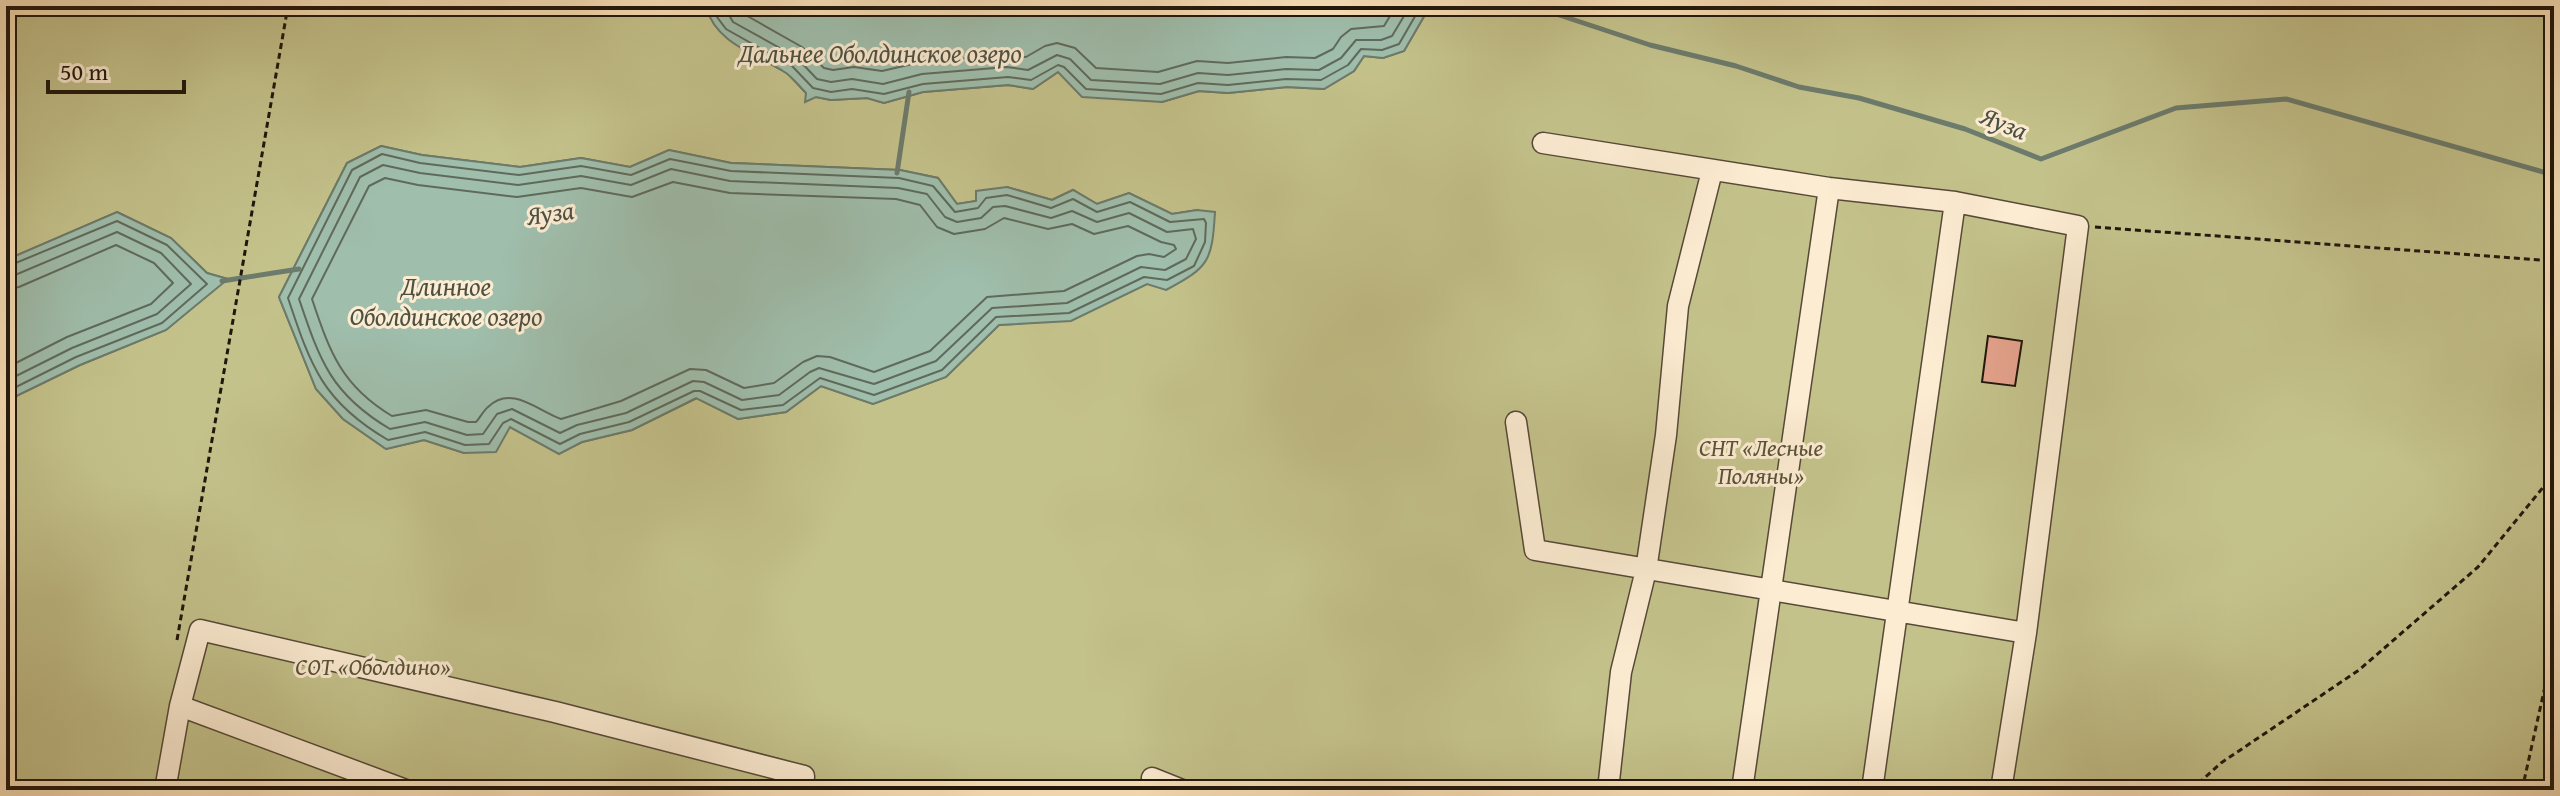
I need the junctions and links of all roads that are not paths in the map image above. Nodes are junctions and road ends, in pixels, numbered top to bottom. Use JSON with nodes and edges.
{"nodes":[{"id":1,"x":1543,"y":143,"type":"dead end"},
{"id":2,"x":1712,"y":171,"type":"junction"},
{"id":3,"x":1829,"y":188,"type":"junction"},
{"id":4,"x":1955,"y":202,"type":"junction"},
{"id":5,"x":1516,"y":422,"type":"dead end"},
{"id":6,"x":1646,"y":570,"type":"junction"},
{"id":7,"x":1771,"y":591,"type":"junction"},
{"id":8,"x":1895,"y":611,"type":"junction"},
{"id":9,"x":2026,"y":633,"type":"junction"},
{"id":10,"x":180,"y":706,"type":"junction"},
{"id":11,"x":1152,"y":778,"type":"dead end"},
{"id":12,"x":165,"y":790,"type":"edge"},
{"id":13,"x":406,"y":790,"type":"edge"},
{"id":14,"x":803,"y":790,"type":"edge"},
{"id":15,"x":1182,"y":790,"type":"edge"},
{"id":16,"x":1608,"y":790,"type":"edge"},
{"id":17,"x":1742,"y":790,"type":"edge"},
{"id":18,"x":1872,"y":790,"type":"edge"},
{"id":19,"x":2001,"y":790,"type":"edge"}],
"edges":[{"from":1,"to":2,"type":"lane"},
{"from":2,"to":3,"type":"lane"},
{"from":2,"to":6,"type":"lane"},
{"from":3,"to":4,"type":"lane"},
{"from":3,"to":7,"type":"lane"},
{"from":4,"to":8,"type":"lane"},
{"from":4,"to":9,"type":"lane"},
{"from":5,"to":6,"type":"lane"},
{"from":6,"to":7,"type":"lane"},
{"from":6,"to":16,"type":"lane"},
{"from":7,"to":8,"type":"lane"},
{"from":7,"to":17,"type":"lane"},
{"from":8,"to":9,"type":"lane"},
{"from":8,"to":18,"type":"lane"},
{"from":9,"to":19,"type":"lane"},
{"from":10,"to":12,"type":"lane"},
{"from":10,"to":13,"type":"lane"},
{"from":10,"to":14,"type":"lane"},
{"from":11,"to":15,"type":"lane"}]}
